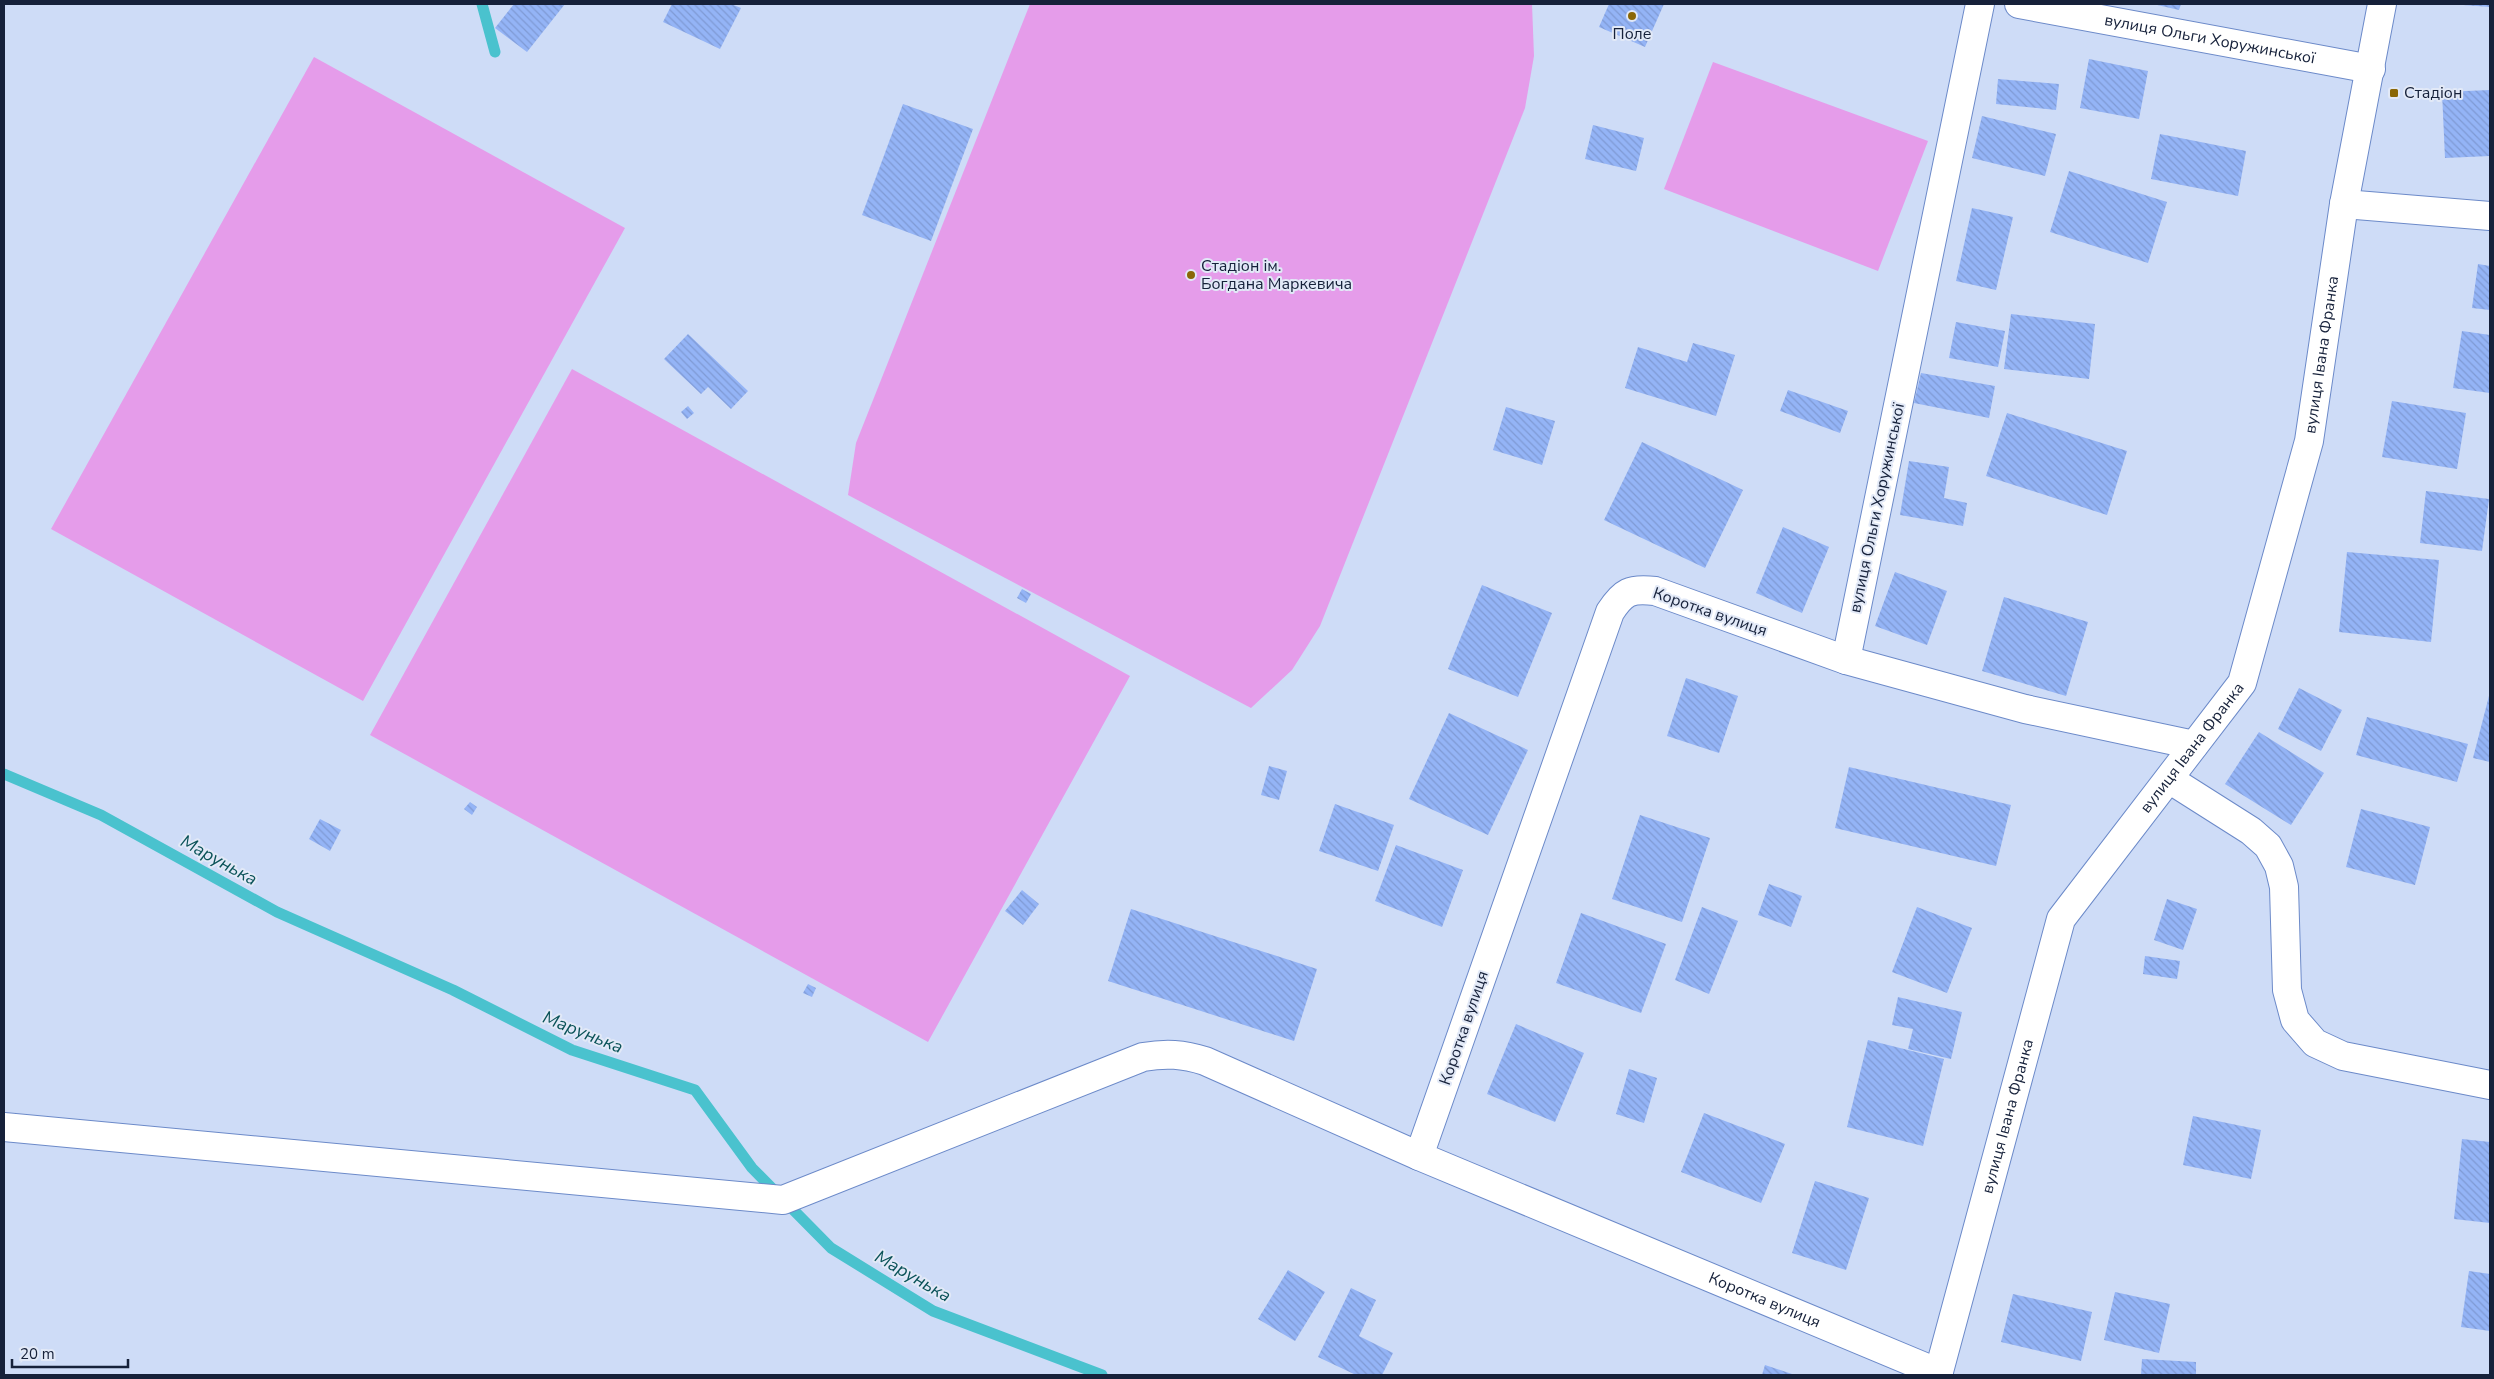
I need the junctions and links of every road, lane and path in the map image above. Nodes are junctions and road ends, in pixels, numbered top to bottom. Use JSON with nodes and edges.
{"nodes":[{"id":1,"x":1980,"y":4,"type":"edge"},
{"id":2,"x":2019,"y":4,"type":"edge"},
{"id":3,"x":2382,"y":4,"type":"edge"},
{"id":4,"x":2371,"y":69,"type":"junction"},
{"id":5,"x":2344,"y":204,"type":"junction"},
{"id":6,"x":2490,"y":216,"type":"edge"},
{"id":7,"x":1846,"y":660,"type":"junction"},
{"id":8,"x":2194,"y":745,"type":"junction"},
{"id":9,"x":2169,"y":779,"type":"junction"},
{"id":10,"x":2490,"y":1085,"type":"edge"},
{"id":11,"x":4,"y":1127,"type":"edge"},
{"id":12,"x":1419,"y":1156,"type":"junction"},
{"id":13,"x":1938,"y":1374,"type":"edge"}],
"edges":[{"from":1,"to":7,"type":"street","name":"вулиця Ольги Хоружинської"},
{"from":2,"to":4,"type":"street","name":"вулиця Ольги Хоружинської"},
{"from":3,"to":4,"type":"street","name":"вулиця Івана Франка"},
{"from":4,"to":5,"type":"street","name":"вулиця Івана Франка"},
{"from":5,"to":6,"type":"street"},
{"from":5,"to":8,"type":"street","name":"вулиця Івана Франка"},
{"from":7,"to":8,"type":"street"},
{"from":7,"to":12,"type":"street","name":"Коротка вулиця"},
{"from":8,"to":9,"type":"street","name":"вулиця Івана Франка"},
{"from":9,"to":10,"type":"street"},
{"from":9,"to":13,"type":"street","name":"вулиця Івана Франка"},
{"from":11,"to":12,"type":"street"},
{"from":12,"to":13,"type":"street","name":"Коротка вулиця"}]}
